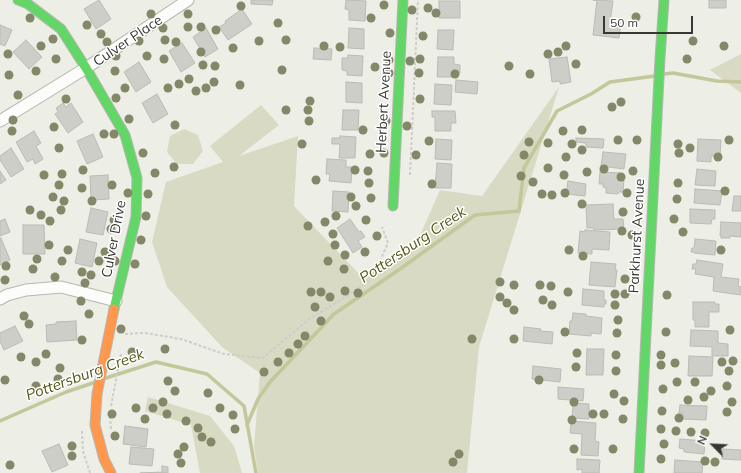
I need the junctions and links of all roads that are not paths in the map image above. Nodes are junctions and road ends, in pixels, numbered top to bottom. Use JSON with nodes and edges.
{"nodes":[{"id":1,"x":18,"y":0,"type":"edge"},
{"id":2,"x":188,"y":0,"type":"edge"},
{"id":3,"x":403,"y":0,"type":"edge"},
{"id":4,"x":664,"y":0,"type":"edge"},
{"id":5,"x":86,"y":68,"type":"junction"},
{"id":6,"x":0,"y":121,"type":"edge"},
{"id":7,"x":393,"y":206,"type":"dead end"},
{"id":8,"x":0,"y":299,"type":"edge"},
{"id":9,"x":116,"y":301,"type":"junction"},
{"id":10,"x":111,"y":473,"type":"edge"},
{"id":11,"x":640,"y":473,"type":"edge"}],
"edges":[{"from":1,"to":5,"type":"street","name":"Culver Drive"},
{"from":2,"to":5,"type":"street","name":"Culver Place"},
{"from":3,"to":7,"type":"street","name":"Herbert Avenue"},
{"from":4,"to":11,"type":"street","name":"Parkhurst Avenue"},
{"from":5,"to":6,"type":"street","name":"Culver Place"},
{"from":5,"to":9,"type":"street","name":"Culver Drive"},
{"from":8,"to":9,"type":"street"},
{"from":9,"to":10,"type":"street","name":"Culver Drive"}]}
